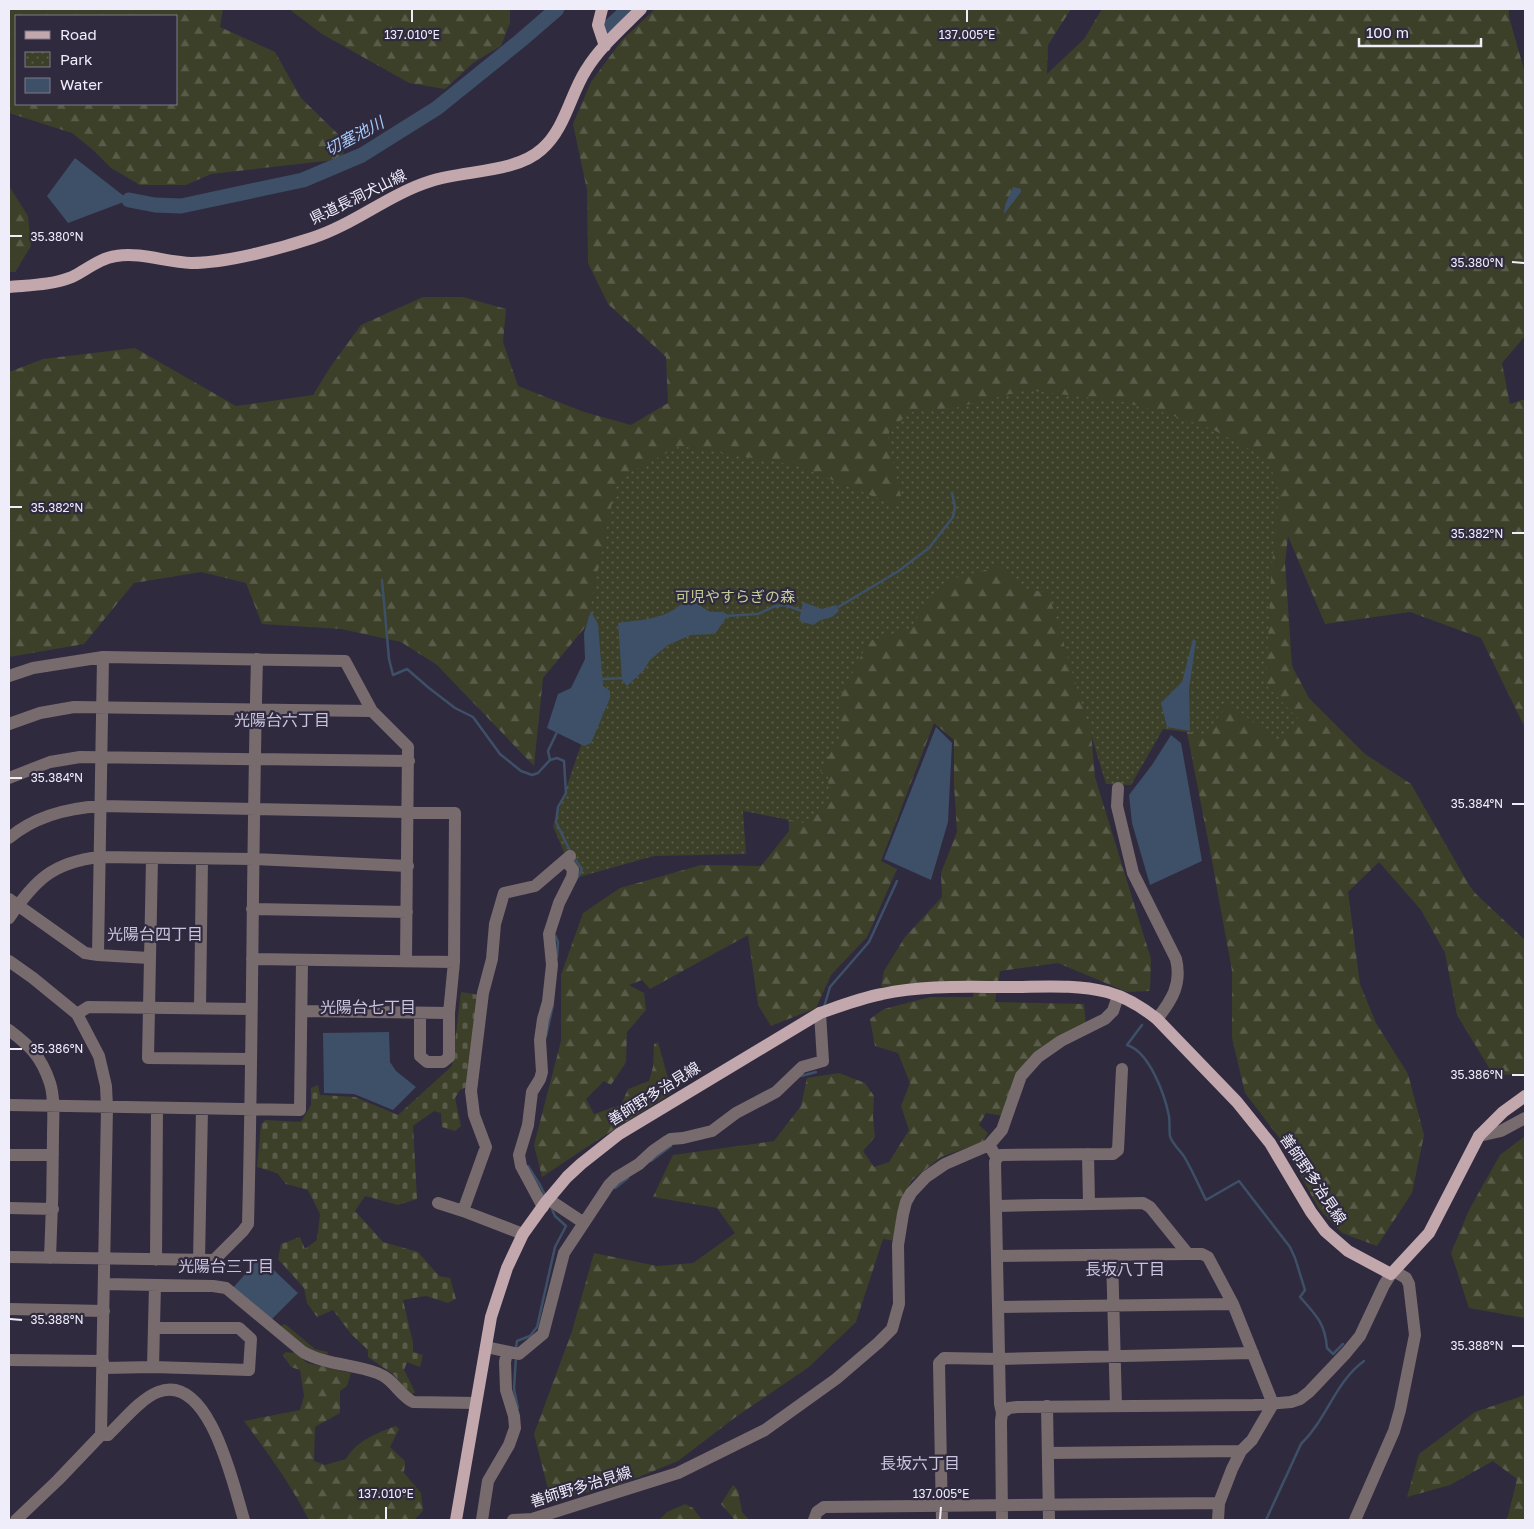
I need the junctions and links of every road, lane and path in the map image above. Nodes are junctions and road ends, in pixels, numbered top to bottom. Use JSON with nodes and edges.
{"nodes":[{"id":1,"x":602,"y":9,"type":"edge"},
{"id":2,"x":641,"y":9,"type":"edge"},
{"id":3,"x":605,"y":46,"type":"junction"},
{"id":4,"x":9,"y":287,"type":"edge"},
{"id":5,"x":103,"y":657,"type":"junction"},
{"id":6,"x":258,"y":659,"type":"junction"},
{"id":7,"x":9,"y":676,"type":"edge"},
{"id":8,"x":103,"y":706,"type":"junction"},
{"id":9,"x":256,"y":708,"type":"junction"},
{"id":10,"x":372,"y":711,"type":"junction"},
{"id":11,"x":9,"y":724,"type":"edge"},
{"id":12,"x":102,"y":757,"type":"junction"},
{"id":13,"x":255,"y":759,"type":"junction"},
{"id":14,"x":409,"y":762,"type":"junction"},
{"id":15,"x":9,"y":778,"type":"edge"},
{"id":16,"x":1118,"y":788,"type":"dead end"},
{"id":17,"x":101,"y":806,"type":"junction"},
{"id":18,"x":254,"y":810,"type":"junction"},
{"id":19,"x":408,"y":812,"type":"junction"},
{"id":20,"x":9,"y":838,"type":"edge"},
{"id":21,"x":100,"y":857,"type":"junction"},
{"id":22,"x":152,"y":859,"type":"junction"},
{"id":23,"x":253,"y":859,"type":"junction"},
{"id":24,"x":202,"y":860,"type":"junction"},
{"id":25,"x":408,"y":866,"type":"junction"},
{"id":26,"x":13,"y":902,"type":"edge"},
{"id":27,"x":252,"y":909,"type":"junction"},
{"id":28,"x":407,"y":912,"type":"junction"},
{"id":29,"x":9,"y":918,"type":"edge"},
{"id":30,"x":98,"y":955,"type":"junction"},
{"id":31,"x":149,"y":958,"type":"junction"},
{"id":32,"x":252,"y":958,"type":"junction"},
{"id":33,"x":302,"y":960,"type":"junction"},
{"id":34,"x":9,"y":961,"type":"edge"},
{"id":35,"x":406,"y":961,"type":"junction"},
{"id":36,"x":454,"y":962,"type":"junction"},
{"id":37,"x":1118,"y":996,"type":"junction"},
{"id":38,"x":149,"y":1008,"type":"junction"},
{"id":39,"x":200,"y":1008,"type":"junction"},
{"id":40,"x":251,"y":1009,"type":"junction"},
{"id":41,"x":302,"y":1011,"type":"junction"},
{"id":42,"x":420,"y":1013,"type":"junction"},
{"id":43,"x":450,"y":1013,"type":"junction"},
{"id":44,"x":820,"y":1013,"type":"junction"},
{"id":45,"x":76,"y":1014,"type":"junction"},
{"id":46,"x":1157,"y":1019,"type":"junction"},
{"id":47,"x":9,"y":1030,"type":"edge"},
{"id":48,"x":250,"y":1059,"type":"junction"},
{"id":49,"x":1122,"y":1069,"type":"dead end"},
{"id":50,"x":1525,"y":1096,"type":"edge"},
{"id":51,"x":9,"y":1105,"type":"edge"},
{"id":52,"x":53,"y":1105,"type":"junction"},
{"id":53,"x":107,"y":1107,"type":"junction"},
{"id":54,"x":157,"y":1108,"type":"junction"},
{"id":55,"x":202,"y":1109,"type":"junction"},
{"id":56,"x":251,"y":1110,"type":"junction"},
{"id":57,"x":1525,"y":1118,"type":"edge"},
{"id":58,"x":1479,"y":1136,"type":"junction"},
{"id":59,"x":989,"y":1145,"type":"junction"},
{"id":60,"x":53,"y":1154,"type":"junction"},
{"id":61,"x":1088,"y":1154,"type":"junction"},
{"id":62,"x":9,"y":1155,"type":"edge"},
{"id":63,"x":997,"y":1158,"type":"junction"},
{"id":64,"x":438,"y":1202,"type":"dead end"},
{"id":65,"x":548,"y":1203,"type":"junction"},
{"id":66,"x":1089,"y":1204,"type":"junction"},
{"id":67,"x":997,"y":1206,"type":"junction"},
{"id":68,"x":9,"y":1208,"type":"edge"},
{"id":69,"x":53,"y":1209,"type":"junction"},
{"id":70,"x":463,"y":1211,"type":"junction"},
{"id":71,"x":587,"y":1219,"type":"junction"},
{"id":72,"x":523,"y":1234,"type":"junction"},
{"id":73,"x":1188,"y":1254,"type":"junction"},
{"id":74,"x":1112,"y":1255,"type":"junction"},
{"id":75,"x":997,"y":1256,"type":"junction"},
{"id":76,"x":9,"y":1257,"type":"edge"},
{"id":77,"x":50,"y":1258,"type":"junction"},
{"id":78,"x":105,"y":1259,"type":"junction"},
{"id":79,"x":156,"y":1260,"type":"junction"},
{"id":80,"x":199,"y":1260,"type":"junction"},
{"id":81,"x":1393,"y":1273,"type":"junction"},
{"id":82,"x":104,"y":1284,"type":"junction"},
{"id":83,"x":155,"y":1285,"type":"junction"},
{"id":84,"x":1233,"y":1304,"type":"junction"},
{"id":85,"x":998,"y":1307,"type":"junction"},
{"id":86,"x":1113,"y":1307,"type":"junction"},
{"id":87,"x":9,"y":1309,"type":"edge"},
{"id":88,"x":104,"y":1311,"type":"junction"},
{"id":89,"x":155,"y":1328,"type":"junction"},
{"id":90,"x":486,"y":1347,"type":"junction"},
{"id":91,"x":512,"y":1353,"type":"junction"},
{"id":92,"x":1253,"y":1354,"type":"junction"},
{"id":93,"x":1114,"y":1357,"type":"junction"},
{"id":94,"x":1000,"y":1359,"type":"junction"},
{"id":95,"x":9,"y":1360,"type":"edge"},
{"id":96,"x":103,"y":1364,"type":"junction"},
{"id":97,"x":153,"y":1367,"type":"junction"},
{"id":98,"x":475,"y":1403,"type":"junction"},
{"id":99,"x":1273,"y":1404,"type":"junction"},
{"id":100,"x":1047,"y":1406,"type":"junction"},
{"id":101,"x":1116,"y":1406,"type":"junction"},
{"id":102,"x":1002,"y":1413,"type":"junction"},
{"id":103,"x":101,"y":1435,"type":"junction"},
{"id":104,"x":1241,"y":1451,"type":"junction"},
{"id":105,"x":1048,"y":1453,"type":"junction"},
{"id":106,"x":1220,"y":1503,"type":"junction"},
{"id":107,"x":1049,"y":1504,"type":"junction"},
{"id":108,"x":1002,"y":1505,"type":"junction"},
{"id":109,"x":942,"y":1506,"type":"junction"},
{"id":110,"x":16,"y":1520,"type":"edge"},
{"id":111,"x":244,"y":1520,"type":"edge"},
{"id":112,"x":456,"y":1520,"type":"edge"},
{"id":113,"x":482,"y":1520,"type":"edge"},
{"id":114,"x":513,"y":1520,"type":"edge"},
{"id":115,"x":814,"y":1520,"type":"edge"},
{"id":116,"x":942,"y":1520,"type":"edge"},
{"id":117,"x":1002,"y":1520,"type":"edge"},
{"id":118,"x":1049,"y":1520,"type":"edge"},
{"id":119,"x":1218,"y":1520,"type":"edge"},
{"id":120,"x":1355,"y":1520,"type":"edge"}],
"edges":[{"from":1,"to":3,"type":"main road"},
{"from":2,"to":3,"type":"main road","name":"県道長洞犬山線"},
{"from":3,"to":4,"type":"main road","name":"県道長洞犬山線"},
{"from":5,"to":6,"type":"street"},
{"from":5,"to":7,"type":"street"},
{"from":5,"to":8,"type":"street"},
{"from":6,"to":9,"type":"street"},
{"from":6,"to":10,"type":"street"},
{"from":8,"to":9,"type":"street"},
{"from":8,"to":11,"type":"street"},
{"from":8,"to":12,"type":"street"},
{"from":9,"to":10,"type":"street"},
{"from":9,"to":13,"type":"street"},
{"from":10,"to":14,"type":"street"},
{"from":12,"to":13,"type":"street"},
{"from":12,"to":15,"type":"street"},
{"from":12,"to":17,"type":"street"},
{"from":13,"to":14,"type":"street"},
{"from":13,"to":18,"type":"street"},
{"from":14,"to":19,"type":"street"},
{"from":16,"to":46,"type":"street"},
{"from":17,"to":18,"type":"street"},
{"from":17,"to":20,"type":"street"},
{"from":17,"to":21,"type":"street"},
{"from":18,"to":19,"type":"street"},
{"from":18,"to":23,"type":"street"},
{"from":19,"to":25,"type":"street"},
{"from":19,"to":36,"type":"street"},
{"from":21,"to":22,"type":"street"},
{"from":21,"to":26,"type":"street"},
{"from":21,"to":30,"type":"street"},
{"from":22,"to":24,"type":"street"},
{"from":22,"to":31,"type":"street"},
{"from":23,"to":24,"type":"street"},
{"from":23,"to":25,"type":"street"},
{"from":23,"to":27,"type":"street"},
{"from":24,"to":39,"type":"street"},
{"from":25,"to":28,"type":"street"},
{"from":26,"to":29,"type":"street"},
{"from":26,"to":30,"type":"street"},
{"from":27,"to":28,"type":"street"},
{"from":27,"to":32,"type":"street"},
{"from":28,"to":35,"type":"street"},
{"from":30,"to":31,"type":"street"},
{"from":31,"to":38,"type":"street"},
{"from":32,"to":33,"type":"street"},
{"from":32,"to":40,"type":"street"},
{"from":33,"to":35,"type":"street"},
{"from":33,"to":41,"type":"street"},
{"from":34,"to":45,"type":"street"},
{"from":35,"to":36,"type":"street"},
{"from":36,"to":43,"type":"street"},
{"from":37,"to":44,"type":"main road","name":"善師野多治見線"},
{"from":37,"to":46,"type":"main road","name":"善師野多治見線"},
{"from":37,"to":59,"type":"street"},
{"from":38,"to":39,"type":"street"},
{"from":38,"to":45,"type":"street"},
{"from":38,"to":48,"type":"street"},
{"from":39,"to":40,"type":"street"},
{"from":40,"to":48,"type":"street"},
{"from":41,"to":42,"type":"street"},
{"from":41,"to":56,"type":"street"},
{"from":42,"to":43,"type":"street"},
{"from":42,"to":43,"type":"street"},
{"from":44,"to":65,"type":"main road","name":"善師野多治見線"},
{"from":44,"to":71,"type":"street"},
{"from":45,"to":53,"type":"street"},
{"from":46,"to":81,"type":"main road","name":"善師野多治見線"},
{"from":47,"to":52,"type":"street"},
{"from":48,"to":56,"type":"street"},
{"from":49,"to":61,"type":"street"},
{"from":50,"to":58,"type":"main road"},
{"from":51,"to":52,"type":"street"},
{"from":52,"to":53,"type":"street"},
{"from":52,"to":60,"type":"street"},
{"from":53,"to":54,"type":"street"},
{"from":53,"to":78,"type":"street"},
{"from":54,"to":55,"type":"street"},
{"from":54,"to":79,"type":"street"},
{"from":55,"to":56,"type":"street"},
{"from":55,"to":80,"type":"street"},
{"from":56,"to":80,"type":"street"},
{"from":57,"to":58,"type":"street"},
{"from":58,"to":81,"type":"main road"},
{"from":59,"to":63,"type":"street"},
{"from":59,"to":114,"type":"street","name":"善師野多治見線"},
{"from":60,"to":62,"type":"street"},
{"from":60,"to":69,"type":"street"},
{"from":61,"to":63,"type":"street"},
{"from":61,"to":66,"type":"street"},
{"from":63,"to":67,"type":"street"},
{"from":64,"to":70,"type":"street"},
{"from":65,"to":70,"type":"street"},
{"from":65,"to":71,"type":"street"},
{"from":65,"to":72,"type":"main road","name":"善師野多治見線"},
{"from":66,"to":67,"type":"street"},
{"from":66,"to":73,"type":"street"},
{"from":67,"to":75,"type":"street"},
{"from":68,"to":69,"type":"street"},
{"from":69,"to":77,"type":"street"},
{"from":70,"to":72,"type":"street"},
{"from":71,"to":91,"type":"street"},
{"from":72,"to":90,"type":"main road","name":"善師野多治見線"},
{"from":73,"to":74,"type":"street"},
{"from":73,"to":84,"type":"street"},
{"from":74,"to":75,"type":"street"},
{"from":74,"to":86,"type":"street"},
{"from":75,"to":85,"type":"street"},
{"from":76,"to":77,"type":"street"},
{"from":77,"to":78,"type":"street"},
{"from":78,"to":79,"type":"street"},
{"from":78,"to":82,"type":"street"},
{"from":79,"to":80,"type":"street"},
{"from":81,"to":99,"type":"street"},
{"from":81,"to":120,"type":"street"},
{"from":82,"to":83,"type":"street"},
{"from":82,"to":88,"type":"street"},
{"from":83,"to":89,"type":"street"},
{"from":83,"to":98,"type":"street"},
{"from":84,"to":86,"type":"street"},
{"from":84,"to":92,"type":"street"},
{"from":85,"to":86,"type":"street"},
{"from":85,"to":94,"type":"street"},
{"from":86,"to":93,"type":"street"},
{"from":87,"to":88,"type":"street"},
{"from":88,"to":96,"type":"street"},
{"from":89,"to":97,"type":"street"},
{"from":89,"to":97,"type":"street"},
{"from":90,"to":91,"type":"street"},
{"from":90,"to":98,"type":"main road","name":"善師野多治見線"},
{"from":91,"to":113,"type":"street"},
{"from":92,"to":93,"type":"street"},
{"from":92,"to":99,"type":"street"},
{"from":93,"to":94,"type":"street"},
{"from":93,"to":101,"type":"street"},
{"from":94,"to":102,"type":"street"},
{"from":94,"to":109,"type":"street"},
{"from":95,"to":96,"type":"street"},
{"from":96,"to":97,"type":"street"},
{"from":96,"to":103,"type":"street"},
{"from":98,"to":112,"type":"main road","name":"善師野多治見線"},
{"from":99,"to":101,"type":"street"},
{"from":99,"to":104,"type":"street"},
{"from":100,"to":101,"type":"street"},
{"from":100,"to":102,"type":"street"},
{"from":100,"to":105,"type":"street"},
{"from":102,"to":108,"type":"street"},
{"from":103,"to":110,"type":"street"},
{"from":103,"to":111,"type":"street"},
{"from":104,"to":105,"type":"street"},
{"from":104,"to":106,"type":"street"},
{"from":105,"to":107,"type":"street"},
{"from":106,"to":107,"type":"street"},
{"from":106,"to":119,"type":"street"},
{"from":107,"to":108,"type":"street"},
{"from":107,"to":118,"type":"street"},
{"from":108,"to":109,"type":"street"},
{"from":108,"to":117,"type":"street"},
{"from":109,"to":115,"type":"street"},
{"from":109,"to":116,"type":"street"}]}
